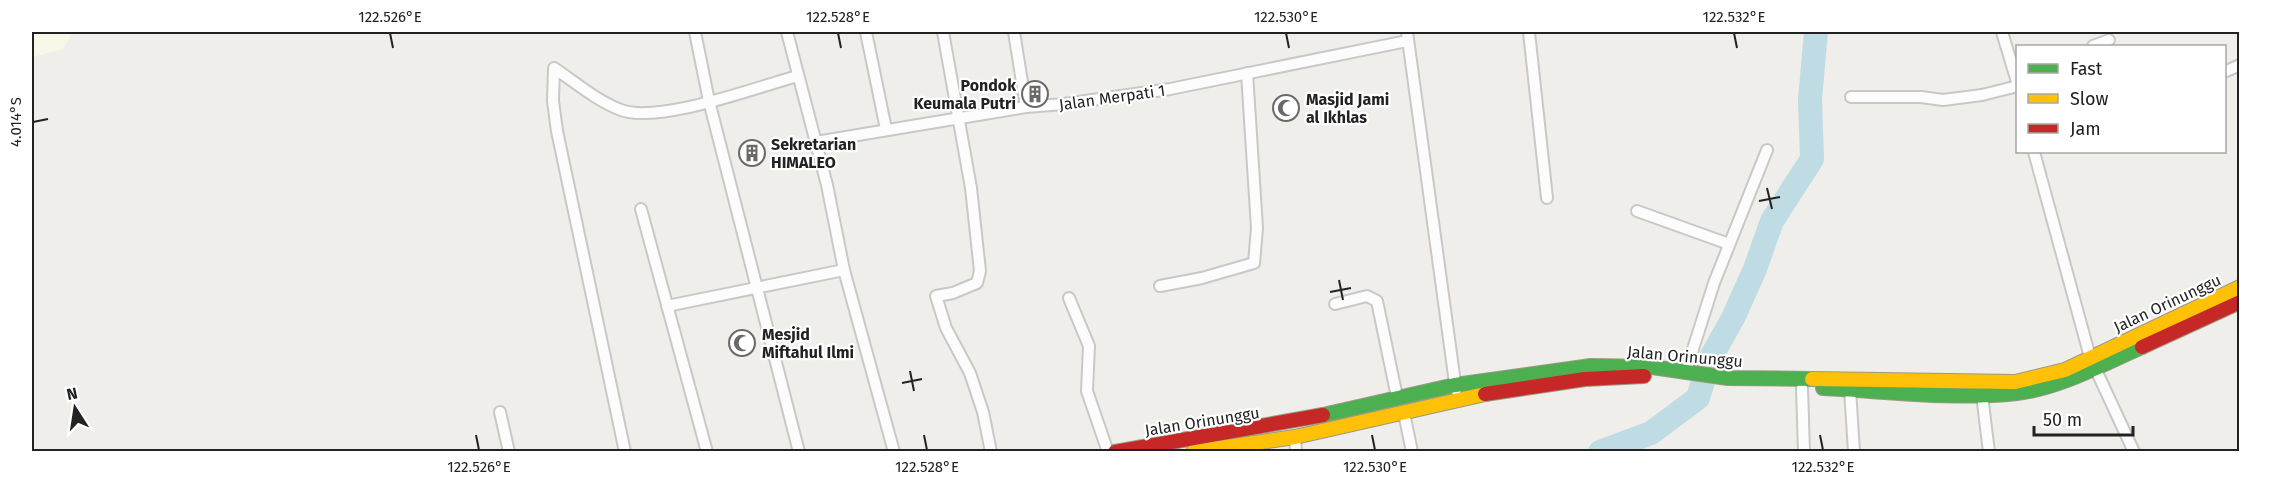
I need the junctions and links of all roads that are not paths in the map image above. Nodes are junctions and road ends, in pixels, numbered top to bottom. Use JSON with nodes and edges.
{"nodes":[{"id":1,"x":695,"y":32,"type":"edge"},
{"id":2,"x":787,"y":32,"type":"edge"},
{"id":3,"x":866,"y":32,"type":"edge"},
{"id":4,"x":943,"y":32,"type":"edge"},
{"id":5,"x":1014,"y":32,"type":"edge"},
{"id":6,"x":1529,"y":32,"type":"edge"},
{"id":7,"x":2002,"y":32,"type":"edge"},
{"id":8,"x":1407,"y":36,"type":"edge"},
{"id":9,"x":2109,"y":40,"type":"dead end"},
{"id":10,"x":2096,"y":45,"type":"edge"},
{"id":11,"x":2240,"y":65,"type":"edge"},
{"id":12,"x":2226,"y":71,"type":"edge"},
{"id":13,"x":1247,"y":73,"type":"junction"},
{"id":14,"x":798,"y":76,"type":"junction"},
{"id":15,"x":2016,"y":78,"type":"edge"},
{"id":16,"x":2016,"y":81,"type":"edge"},
{"id":17,"x":1851,"y":97,"type":"dead end"},
{"id":18,"x":709,"y":101,"type":"junction"},
{"id":19,"x":1026,"y":107,"type":"junction"},
{"id":20,"x":959,"y":117,"type":"junction"},
{"id":21,"x":886,"y":129,"type":"junction"},
{"id":22,"x":816,"y":142,"type":"junction"},
{"id":23,"x":1767,"y":150,"type":"dead end"},
{"id":24,"x":2038,"y":153,"type":"edge"},
{"id":25,"x":1547,"y":198,"type":"dead end"},
{"id":26,"x":641,"y":209,"type":"dead end"},
{"id":27,"x":1637,"y":211,"type":"dead end"},
{"id":28,"x":1729,"y":244,"type":"junction"},
{"id":29,"x":844,"y":270,"type":"junction"},
{"id":30,"x":1160,"y":286,"type":"dead end"},
{"id":31,"x":2240,"y":287,"type":"edge"},
{"id":32,"x":756,"y":288,"type":"junction"},
{"id":33,"x":1069,"y":298,"type":"dead end"},
{"id":34,"x":2240,"y":302,"type":"edge"},
{"id":35,"x":1335,"y":304,"type":"dead end"},
{"id":36,"x":667,"y":306,"type":"junction"},
{"id":37,"x":2093,"y":363,"type":"junction"},
{"id":38,"x":1693,"y":374,"type":"junction"},
{"id":39,"x":1727,"y":381,"type":"junction"},
{"id":40,"x":1455,"y":385,"type":"junction"},
{"id":41,"x":1802,"y":388,"type":"junction"},
{"id":42,"x":1850,"y":389,"type":"junction"},
{"id":43,"x":1982,"y":395,"type":"junction"},
{"id":44,"x":1397,"y":397,"type":"junction"},
{"id":45,"x":1458,"y":399,"type":"junction"},
{"id":46,"x":500,"y":412,"type":"dead end"},
{"id":47,"x":1404,"y":413,"type":"junction"},
{"id":48,"x":1295,"y":437,"type":"junction"},
{"id":49,"x":509,"y":452,"type":"edge"},
{"id":50,"x":626,"y":452,"type":"edge"},
{"id":51,"x":707,"y":452,"type":"edge"},
{"id":52,"x":799,"y":452,"type":"edge"},
{"id":53,"x":894,"y":452,"type":"edge"},
{"id":54,"x":991,"y":452,"type":"edge"},
{"id":55,"x":1108,"y":452,"type":"edge"},
{"id":56,"x":1115,"y":452,"type":"edge"},
{"id":57,"x":1193,"y":452,"type":"edge"},
{"id":58,"x":1296,"y":452,"type":"edge"},
{"id":59,"x":1412,"y":452,"type":"edge"},
{"id":60,"x":1804,"y":452,"type":"edge"},
{"id":61,"x":1854,"y":452,"type":"edge"},
{"id":62,"x":1989,"y":452,"type":"edge"},
{"id":63,"x":2134,"y":452,"type":"edge"}],
"edges":[{"from":1,"to":18,"type":"street"},
{"from":2,"to":14,"type":"street"},
{"from":3,"to":21,"type":"street"},
{"from":4,"to":20,"type":"street"},
{"from":5,"to":19,"type":"street"},
{"from":6,"to":25,"type":"street"},
{"from":7,"to":15,"type":"street"},
{"from":8,"to":13,"type":"street","name":"Jalan Merpati 1"},
{"from":8,"to":40,"type":"street"},
{"from":9,"to":10,"type":"street"},
{"from":11,"to":12,"type":"street"},
{"from":13,"to":19,"type":"street","name":"Jalan Merpati 1"},
{"from":13,"to":30,"type":"street"},
{"from":14,"to":18,"type":"street"},
{"from":14,"to":22,"type":"street"},
{"from":16,"to":17,"type":"street"},
{"from":18,"to":32,"type":"street"},
{"from":18,"to":50,"type":"street"},
{"from":19,"to":20,"type":"street","name":"Jalan Merpati 1"},
{"from":20,"to":21,"type":"street","name":"Jalan Merpati 1"},
{"from":20,"to":54,"type":"street"},
{"from":21,"to":22,"type":"street","name":"Jalan Merpati 1"},
{"from":22,"to":29,"type":"street"},
{"from":23,"to":28,"type":"street"},
{"from":24,"to":37,"type":"street"},
{"from":26,"to":36,"type":"street"},
{"from":27,"to":28,"type":"street"},
{"from":28,"to":38,"type":"street"},
{"from":29,"to":32,"type":"street"},
{"from":29,"to":53,"type":"street"},
{"from":31,"to":37,"type":"street","name":"Jalan Orinunggu"},
{"from":32,"to":36,"type":"street"},
{"from":32,"to":52,"type":"street"},
{"from":33,"to":55,"type":"street"},
{"from":34,"to":37,"type":"street","name":"Jalan Orinunggu"},
{"from":35,"to":44,"type":"street"},
{"from":36,"to":51,"type":"street"},
{"from":37,"to":39,"type":"street","name":"Jalan Orinunggu"},
{"from":37,"to":43,"type":"street","name":"Jalan Orinunggu"},
{"from":37,"to":63,"type":"street"},
{"from":38,"to":39,"type":"street","name":"Jalan Orinunggu"},
{"from":38,"to":40,"type":"street","name":"Jalan Orinunggu"},
{"from":38,"to":45,"type":"street","name":"Jalan Orinunggu"},
{"from":39,"to":41,"type":"street","name":"Jalan Orinunggu"},
{"from":40,"to":44,"type":"street","name":"Jalan Orinunggu"},
{"from":40,"to":45,"type":"street"},
{"from":41,"to":42,"type":"street","name":"Jalan Orinunggu"},
{"from":41,"to":60,"type":"street"},
{"from":42,"to":43,"type":"street","name":"Jalan Orinunggu"},
{"from":42,"to":61,"type":"street"},
{"from":43,"to":62,"type":"street"},
{"from":44,"to":56,"type":"street","name":"Jalan Orinunggu"},
{"from":45,"to":47,"type":"street","name":"Jalan Orinunggu"},
{"from":46,"to":49,"type":"street"},
{"from":47,"to":48,"type":"street","name":"Jalan Orinunggu"},
{"from":47,"to":59,"type":"street"},
{"from":48,"to":57,"type":"street","name":"Jalan Orinunggu"},
{"from":48,"to":58,"type":"street"}]}
